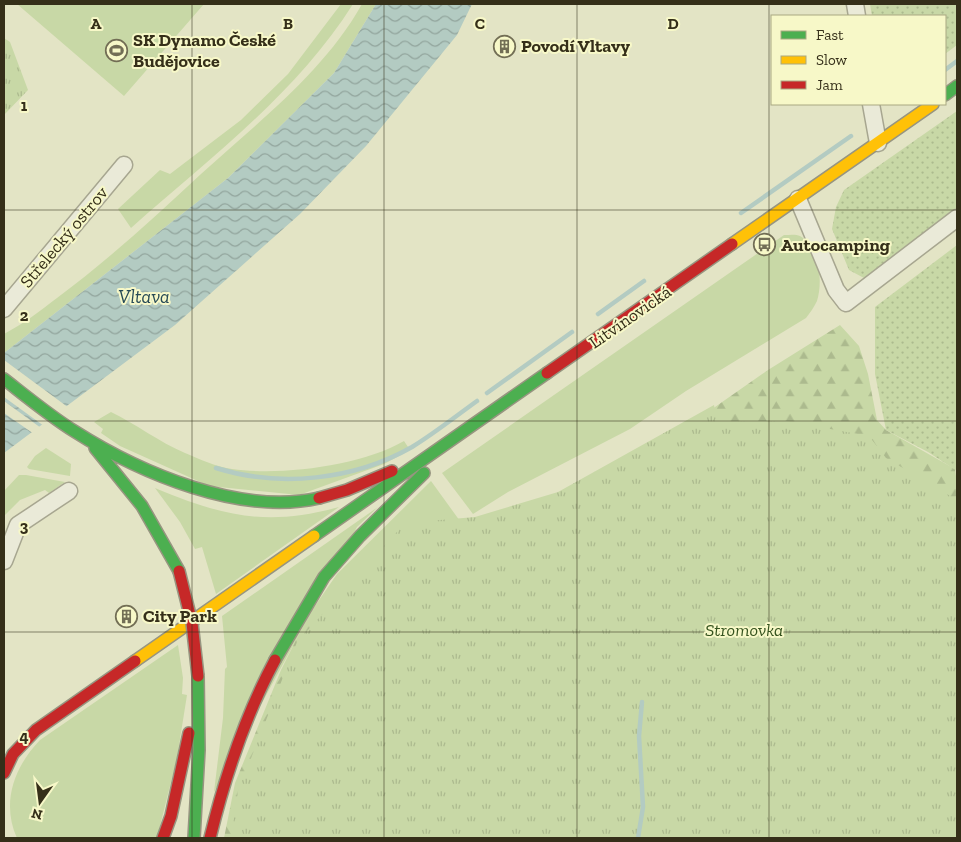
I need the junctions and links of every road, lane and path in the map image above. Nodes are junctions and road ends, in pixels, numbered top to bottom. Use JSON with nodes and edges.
{"nodes":[{"id":1,"x":957,"y":86,"type":"edge"},
{"id":2,"x":946,"y":94,"type":"edge"},
{"id":3,"x":871,"y":105,"type":"edge"},
{"id":4,"x":932,"y":105,"type":"edge"},
{"id":5,"x":878,"y":143,"type":"junction"},
{"id":6,"x":124,"y":165,"type":"dead end"},
{"id":7,"x":798,"y":199,"type":"junction"},
{"id":8,"x":957,"y":218,"type":"edge"},
{"id":9,"x":4,"y":309,"type":"edge"},
{"id":10,"x":4,"y":379,"type":"edge"},
{"id":11,"x":462,"y":434,"type":"junction"},
{"id":12,"x":81,"y":435,"type":"junction"},
{"id":13,"x":69,"y":491,"type":"dead end"},
{"id":14,"x":4,"y":561,"type":"edge"},
{"id":15,"x":197,"y":698,"type":"junction"},
{"id":16,"x":4,"y":773,"type":"edge"},
{"id":17,"x":163,"y":838,"type":"edge"},
{"id":18,"x":194,"y":838,"type":"edge"},
{"id":19,"x":210,"y":838,"type":"edge"}],
"edges":[{"from":1,"to":2,"type":"main road"},
{"from":3,"to":5,"type":"street"},
{"from":4,"to":5,"type":"main road","name":"Litvínovická"},
{"from":5,"to":7,"type":"main road","name":"Litvínovická"},
{"from":6,"to":9,"type":"street","name":"Střelecký ostrov"},
{"from":7,"to":8,"type":"street"},
{"from":7,"to":11,"type":"main road","name":"Litvínovická"},
{"from":10,"to":12,"type":"main road"},
{"from":11,"to":12,"type":"main road"},
{"from":11,"to":16,"type":"main road"},
{"from":11,"to":19,"type":"main road"},
{"from":12,"to":15,"type":"main road","bridge":true},
{"from":13,"to":14,"type":"street"},
{"from":15,"to":17,"type":"main road"},
{"from":15,"to":18,"type":"main road"}]}
